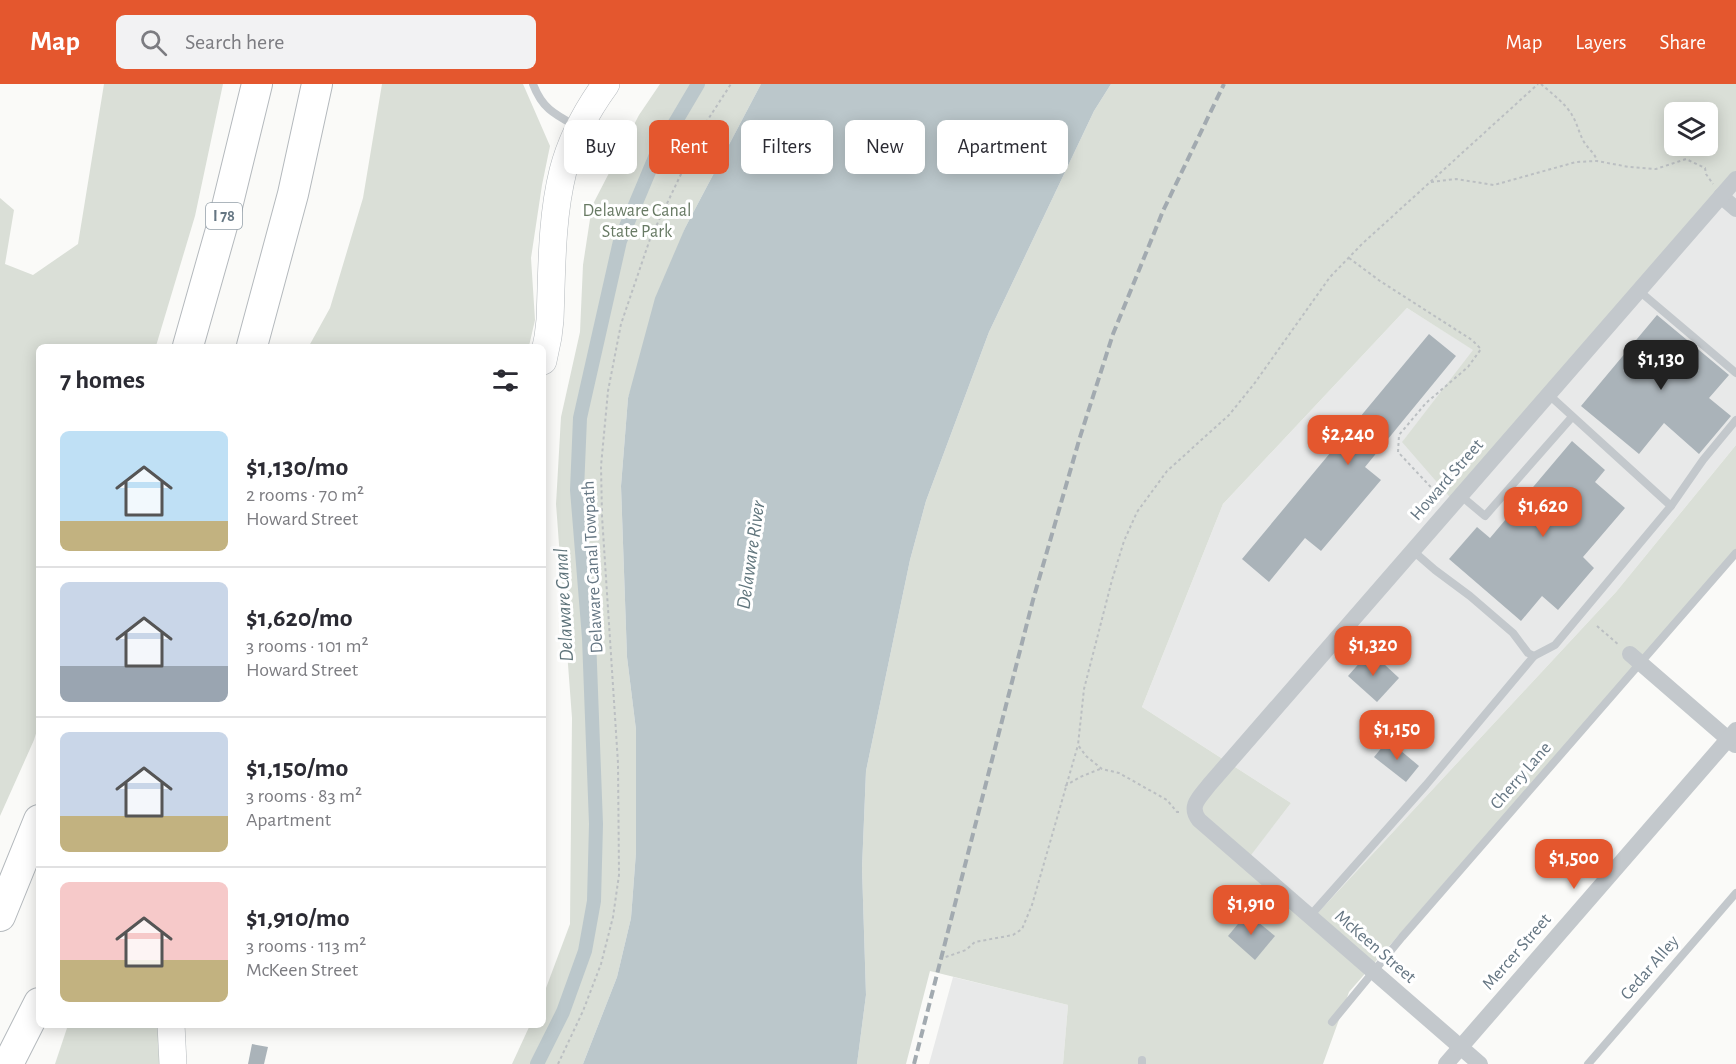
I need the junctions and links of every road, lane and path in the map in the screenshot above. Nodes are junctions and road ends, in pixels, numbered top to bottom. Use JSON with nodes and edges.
{"nodes":[{"id":1,"x":257,"y":84,"type":"edge"},
{"id":2,"x":317,"y":84,"type":"edge"},
{"id":3,"x":533,"y":84,"type":"edge"},
{"id":4,"x":606,"y":84,"type":"edge"},
{"id":5,"x":731,"y":84,"type":"edge"},
{"id":6,"x":1539,"y":84,"type":"edge"},
{"id":7,"x":564,"y":120,"type":"edge"},
{"id":8,"x":584,"y":120,"type":"edge"},
{"id":9,"x":1597,"y":161,"type":"junction"},
{"id":10,"x":564,"y":167,"type":"edge"},
{"id":11,"x":1736,"y":178,"type":"edge"},
{"id":12,"x":1429,"y":183,"type":"junction"},
{"id":13,"x":1721,"y":196,"type":"junction"},
{"id":14,"x":1736,"y":209,"type":"edge"},
{"id":15,"x":1349,"y":258,"type":"junction"},
{"id":16,"x":1638,"y":290,"type":"junction"},
{"id":17,"x":189,"y":344,"type":"edge"},
{"id":18,"x":253,"y":344,"type":"edge"},
{"id":19,"x":546,"y":347,"type":"edge"},
{"id":20,"x":1736,"y":373,"type":"edge"},
{"id":21,"x":1548,"y":394,"type":"junction"},
{"id":22,"x":1572,"y":417,"type":"junction"},
{"id":23,"x":1736,"y":420,"type":"edge"},
{"id":24,"x":1455,"y":501,"type":"junction"},
{"id":25,"x":1671,"y":506,"type":"junction"},
{"id":26,"x":1412,"y":550,"type":"junction"},
{"id":27,"x":1736,"y":553,"type":"edge"},
{"id":28,"x":1597,"y":626,"type":"dead end"},
{"id":29,"x":1534,"y":656,"type":"junction"},
{"id":30,"x":1636,"y":659,"type":"junction"},
{"id":31,"x":1733,"y":738,"type":"edge"},
{"id":32,"x":1078,"y":745,"type":"junction"},
{"id":33,"x":1102,"y":769,"type":"junction"},
{"id":34,"x":1065,"y":786,"type":"junction"},
{"id":35,"x":1194,"y":810,"type":"junction"},
{"id":36,"x":36,"y":827,"type":"edge"},
{"id":37,"x":1736,"y":893,"type":"edge"},
{"id":38,"x":0,"y":916,"type":"edge"},
{"id":39,"x":1310,"y":916,"type":"junction"},
{"id":40,"x":940,"y":959,"type":"dead end"},
{"id":41,"x":1373,"y":971,"type":"junction"},
{"id":42,"x":36,"y":1009,"type":"edge"},
{"id":43,"x":1332,"y":1022,"type":"dead end"},
{"id":44,"x":171,"y":1028,"type":"edge"},
{"id":45,"x":1461,"y":1047,"type":"junction"},
{"id":46,"x":8,"y":1064,"type":"edge"},
{"id":47,"x":173,"y":1064,"type":"edge"},
{"id":48,"x":558,"y":1064,"type":"edge"},
{"id":49,"x":1446,"y":1064,"type":"edge"},
{"id":50,"x":1480,"y":1064,"type":"edge"},
{"id":51,"x":1588,"y":1064,"type":"edge"}],
"edges":[{"from":1,"to":17,"type":"highway","number":"I 78"},
{"from":2,"to":18,"type":"highway"},
{"from":3,"to":7,"type":"lane"},
{"from":4,"to":8,"type":"highway"},
{"from":5,"to":48,"type":"path","name":"Delaware Canal Towpath"},
{"from":6,"to":9,"type":"path"},
{"from":6,"to":12,"type":"path"},
{"from":9,"to":12,"type":"path"},
{"from":9,"to":13,"type":"path"},
{"from":10,"to":19,"type":"highway"},
{"from":11,"to":13,"type":"street","name":"Howard Street"},
{"from":12,"to":15,"type":"path"},
{"from":13,"to":14,"type":"street"},
{"from":13,"to":16,"type":"street","name":"Howard Street"},
{"from":15,"to":24,"type":"path"},
{"from":15,"to":32,"type":"path"},
{"from":16,"to":20,"type":"lane"},
{"from":16,"to":21,"type":"street","name":"Howard Street"},
{"from":21,"to":22,"type":"lane"},
{"from":21,"to":24,"type":"street","name":"Howard Street"},
{"from":22,"to":24,"type":"lane"},
{"from":22,"to":25,"type":"lane"},
{"from":23,"to":25,"type":"lane"},
{"from":24,"to":26,"type":"street","name":"Howard Street"},
{"from":25,"to":29,"type":"lane"},
{"from":26,"to":29,"type":"lane"},
{"from":26,"to":35,"type":"street","name":"Howard Street"},
{"from":27,"to":30,"type":"lane","name":"Cherry Lane"},
{"from":28,"to":30,"type":"path"},
{"from":29,"to":39,"type":"lane"},
{"from":30,"to":31,"type":"street"},
{"from":30,"to":41,"type":"lane","name":"Cherry Lane"},
{"from":31,"to":45,"type":"street","name":"Mercer Street"},
{"from":32,"to":33,"type":"path"},
{"from":32,"to":34,"type":"path"},
{"from":33,"to":34,"type":"path"},
{"from":33,"to":35,"type":"path"},
{"from":34,"to":40,"type":"path"},
{"from":35,"to":39,"type":"street","name":"McKeen Street"},
{"from":36,"to":38,"type":"highway"},
{"from":37,"to":51,"type":"lane","name":"Cedar Alley"},
{"from":39,"to":41,"type":"street","name":"McKeen Street"},
{"from":41,"to":43,"type":"lane","name":"Cherry Lane"},
{"from":41,"to":45,"type":"street","name":"McKeen Street"},
{"from":42,"to":46,"type":"highway"},
{"from":44,"to":47,"type":"highway"},
{"from":45,"to":49,"type":"street","name":"Mercer Street"},
{"from":45,"to":50,"type":"street","name":"McKeen Street"}]}
